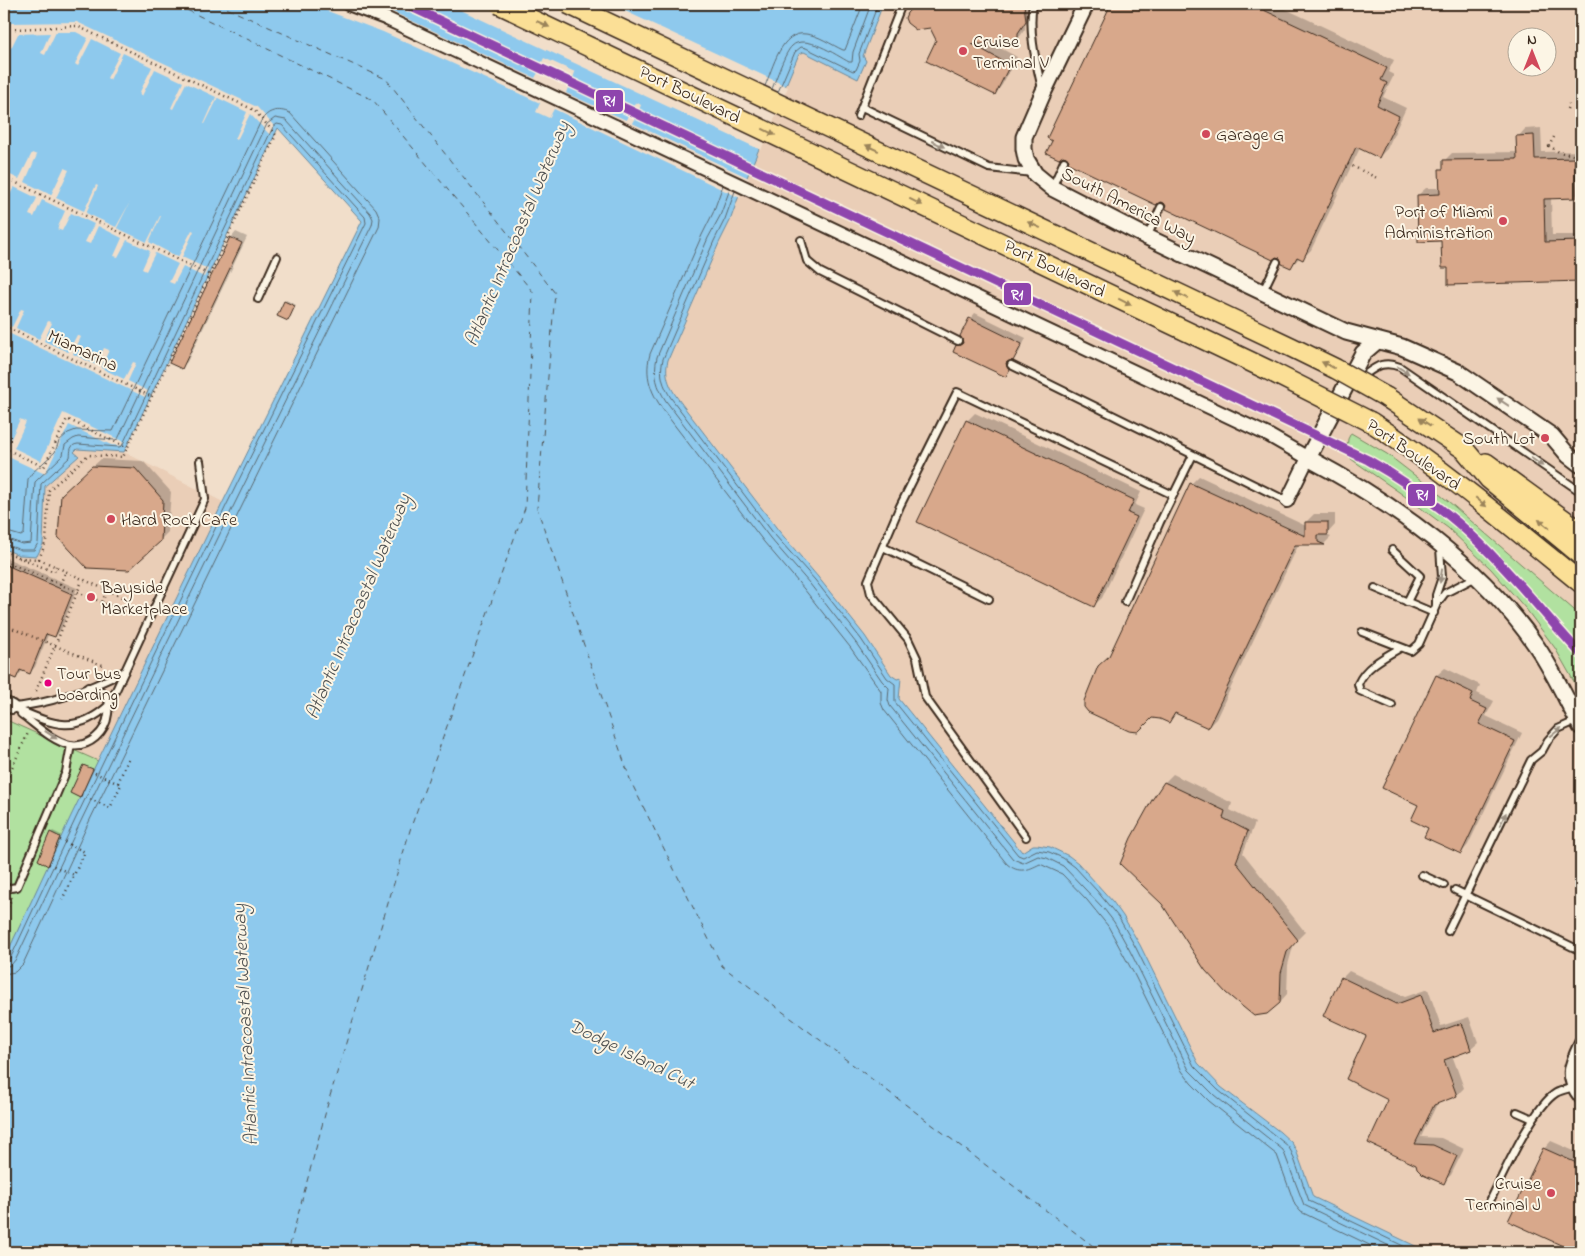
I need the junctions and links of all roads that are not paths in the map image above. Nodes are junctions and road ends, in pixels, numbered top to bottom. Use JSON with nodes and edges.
{"nodes":[{"id":1,"x":348,"y":4,"type":"edge"},
{"id":2,"x":499,"y":4,"type":"edge"},
{"id":3,"x":568,"y":4,"type":"edge"},
{"id":4,"x":902,"y":4,"type":"edge"},
{"id":5,"x":1033,"y":4,"type":"edge"},
{"id":6,"x":1086,"y":4,"type":"edge"},
{"id":7,"x":1043,"y":93,"type":"junction"},
{"id":8,"x":862,"y":107,"type":"junction"},
{"id":9,"x":858,"y":116,"type":"dead end"},
{"id":10,"x":1064,"y":161,"type":"dead end"},
{"id":11,"x":1035,"y":174,"type":"junction"},
{"id":12,"x":1052,"y":188,"type":"junction"},
{"id":13,"x":1161,"y":207,"type":"dead end"},
{"id":14,"x":1147,"y":237,"type":"junction"},
{"id":15,"x":801,"y":240,"type":"dead end"},
{"id":16,"x":277,"y":257,"type":"dead end"},
{"id":17,"x":1277,"y":262,"type":"dead end"},
{"id":18,"x":1263,"y":292,"type":"junction"},
{"id":19,"x":258,"y":299,"type":"dead end"},
{"id":20,"x":958,"y":341,"type":"dead end"},
{"id":21,"x":1378,"y":341,"type":"junction"},
{"id":22,"x":1011,"y":365,"type":"dead end"},
{"id":23,"x":1345,"y":387,"type":"junction"},
{"id":24,"x":1464,"y":450,"type":"junction"},
{"id":25,"x":1193,"y":455,"type":"junction"},
{"id":26,"x":1308,"y":458,"type":"junction"},
{"id":27,"x":200,"y":461,"type":"dead end"},
{"id":28,"x":1581,"y":465,"type":"edge"},
{"id":29,"x":1581,"y":492,"type":"edge"},
{"id":30,"x":1174,"y":495,"type":"junction"},
{"id":31,"x":1287,"y":501,"type":"joint"},
{"id":32,"x":1581,"y":532,"type":"edge"},
{"id":33,"x":1440,"y":545,"type":"junction"},
{"id":34,"x":883,"y":546,"type":"junction"},
{"id":35,"x":1392,"y":550,"type":"dead end"},
{"id":36,"x":1581,"y":554,"type":"edge"},
{"id":37,"x":1476,"y":577,"type":"junction"},
{"id":38,"x":1581,"y":583,"type":"edge"},
{"id":39,"x":1375,"y":588,"type":"dead end"},
{"id":40,"x":989,"y":599,"type":"dead end"},
{"id":41,"x":1125,"y":602,"type":"dead end"},
{"id":42,"x":1407,"y":602,"type":"junction"},
{"id":43,"x":1435,"y":609,"type":"junction"},
{"id":44,"x":1362,"y":632,"type":"dead end"},
{"id":45,"x":1400,"y":648,"type":"junction"},
{"id":46,"x":125,"y":671,"type":"junction"},
{"id":47,"x":88,"y":688,"type":"junction"},
{"id":48,"x":8,"y":705,"type":"edge"},
{"id":49,"x":109,"y":705,"type":"junction"},
{"id":50,"x":1392,"y":705,"type":"dead end"},
{"id":51,"x":1579,"y":724,"type":"edge"},
{"id":52,"x":71,"y":745,"type":"junction"},
{"id":53,"x":1026,"y":837,"type":"dead end"},
{"id":54,"x":1422,"y":875,"type":"dead end"},
{"id":55,"x":1444,"y":885,"type":"dead end"},
{"id":56,"x":4,"y":889,"type":"edge"},
{"id":57,"x":1455,"y":890,"type":"dead end"},
{"id":58,"x":1466,"y":896,"type":"junction"},
{"id":59,"x":1448,"y":931,"type":"dead end"},
{"id":60,"x":1581,"y":951,"type":"edge"},
{"id":61,"x":1581,"y":1043,"type":"edge"},
{"id":62,"x":1574,"y":1087,"type":"junction"},
{"id":63,"x":1581,"y":1098,"type":"edge"},
{"id":64,"x":1517,"y":1112,"type":"dead end"},
{"id":65,"x":1533,"y":1119,"type":"junction"},
{"id":66,"x":1489,"y":1203,"type":"dead end"}],
"edges":[{"from":1,"to":26,"type":"street","bridge":true},
{"from":2,"to":38,"type":"main road","name":"Port Boulevard","one_way":true,"bridge":true},
{"from":24,"to":3,"type":"main road","name":"Port Boulevard","one_way":true,"bridge":true},
{"from":4,"to":8,"type":"lane"},
{"from":5,"to":7,"type":"lane"},
{"from":6,"to":7,"type":"street","name":"South America Way"},
{"from":7,"to":11,"type":"street","name":"South America Way"},
{"from":8,"to":9,"type":"lane"},
{"from":8,"to":11,"type":"lane","one_way":true},
{"from":10,"to":12,"type":"lane"},
{"from":11,"to":12,"type":"street","name":"South America Way"},
{"from":12,"to":14,"type":"street","name":"South America Way"},
{"from":13,"to":14,"type":"lane"},
{"from":14,"to":18,"type":"street","name":"South America Way"},
{"from":15,"to":20,"type":"lane"},
{"from":16,"to":19,"type":"lane"},
{"from":17,"to":18,"type":"lane"},
{"from":18,"to":21,"type":"street","name":"South America Way"},
{"from":21,"to":23,"type":"street"},
{"from":28,"to":21,"type":"street","name":"South America Way","one_way":true},
{"from":22,"to":25,"type":"lane"},
{"from":23,"to":26,"type":"street"},
{"from":23,"to":29,"type":"lane","one_way":true},
{"from":24,"to":32,"type":"main road"},
{"from":36,"to":24,"type":"main road","name":"Port Boulevard","one_way":true},
{"from":25,"to":30,"type":"lane"},
{"from":25,"to":31,"type":"lane"},
{"from":26,"to":31,"type":"street"},
{"from":26,"to":33,"type":"street"},
{"from":27,"to":46,"type":"lane"},
{"from":30,"to":34,"type":"lane"},
{"from":30,"to":41,"type":"lane"},
{"from":33,"to":37,"type":"street"},
{"from":33,"to":43,"type":"lane","one_way":true},
{"from":34,"to":40,"type":"lane"},
{"from":34,"to":53,"type":"lane"},
{"from":35,"to":42,"type":"lane"},
{"from":37,"to":43,"type":"lane"},
{"from":37,"to":51,"type":"street"},
{"from":39,"to":42,"type":"lane"},
{"from":42,"to":43,"type":"lane"},
{"from":43,"to":45,"type":"lane"},
{"from":44,"to":45,"type":"lane"},
{"from":45,"to":50,"type":"lane"},
{"from":46,"to":47,"type":"lane"},
{"from":46,"to":49,"type":"lane"},
{"from":47,"to":48,"type":"lane"},
{"from":47,"to":49,"type":"lane"},
{"from":48,"to":49,"type":"lane"},
{"from":48,"to":52,"type":"lane","one_way":true},
{"from":49,"to":52,"type":"lane"},
{"from":58,"to":51,"type":"lane","one_way":true},
{"from":52,"to":56,"type":"lane"},
{"from":54,"to":55,"type":"lane"},
{"from":57,"to":58,"type":"lane"},
{"from":58,"to":59,"type":"lane"},
{"from":58,"to":60,"type":"lane"},
{"from":61,"to":62,"type":"street"},
{"from":62,"to":63,"type":"street"},
{"from":62,"to":65,"type":"lane"},
{"from":64,"to":65,"type":"lane"},
{"from":65,"to":66,"type":"lane"}]}
